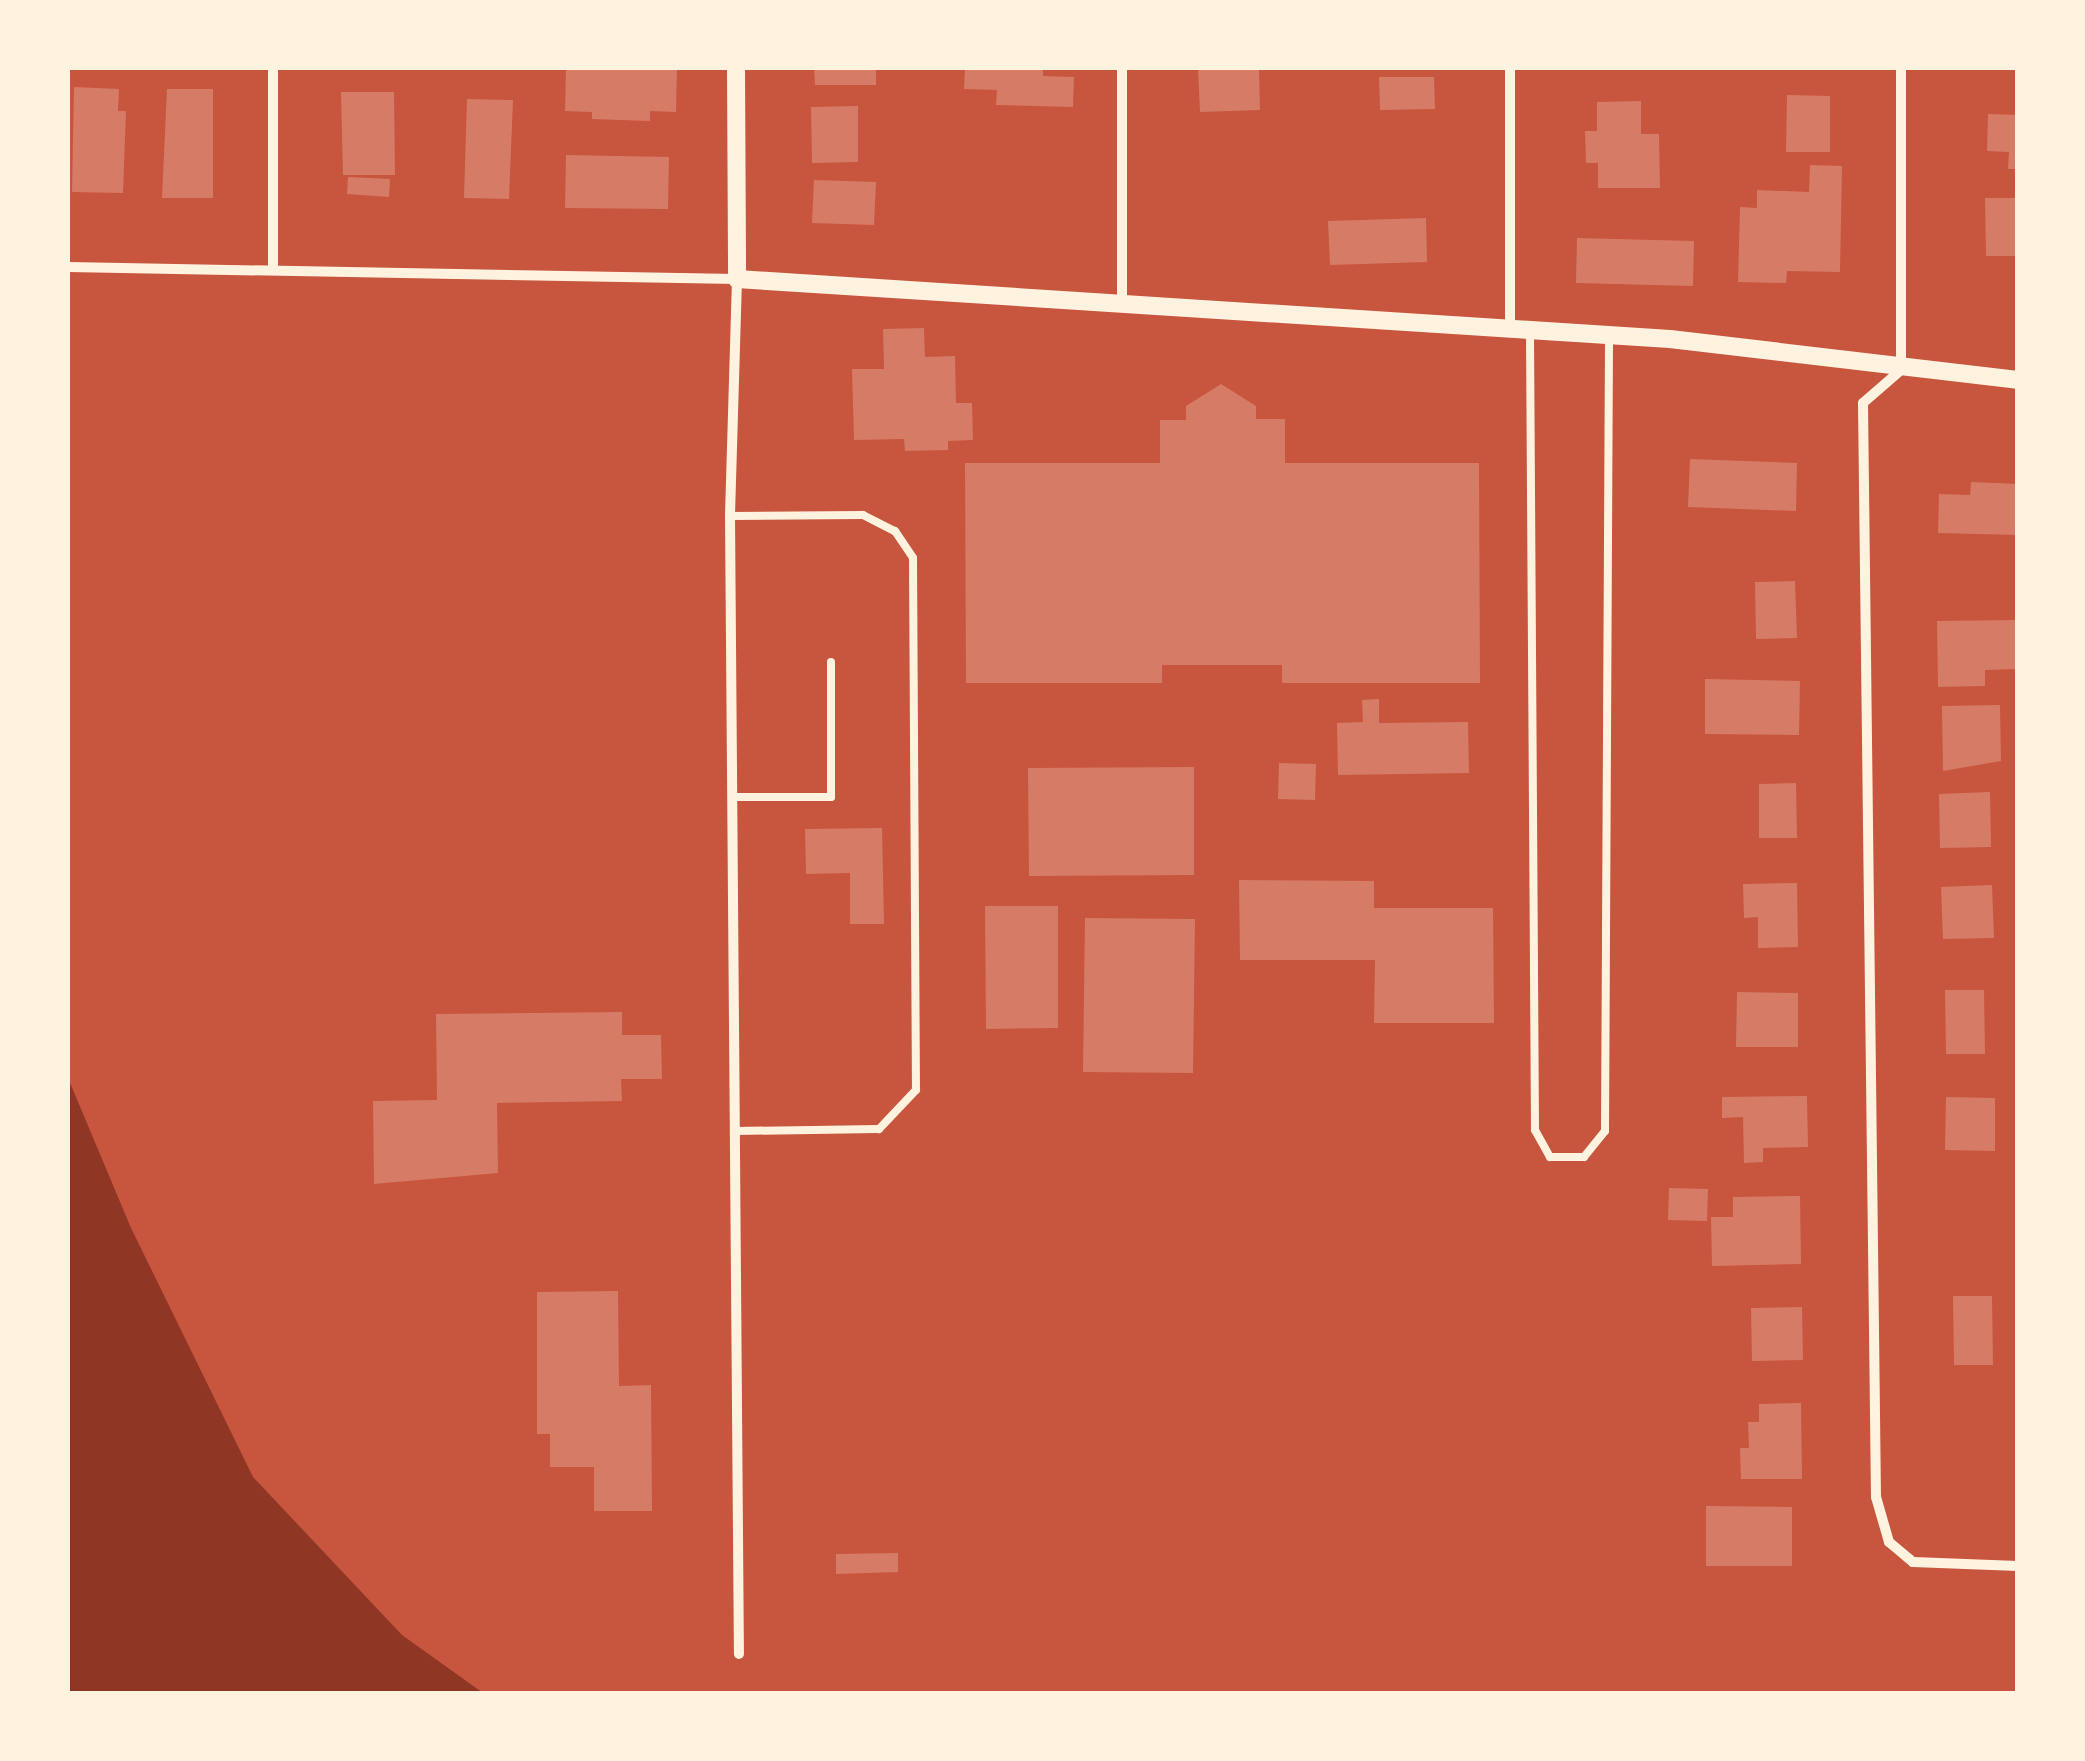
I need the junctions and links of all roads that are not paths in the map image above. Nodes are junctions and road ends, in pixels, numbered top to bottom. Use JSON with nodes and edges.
{"nodes":[{"id":1,"x":274,"y":68,"type":"edge"},
{"id":2,"x":736,"y":68,"type":"edge"},
{"id":3,"x":1122,"y":68,"type":"edge"},
{"id":4,"x":1510,"y":68,"type":"edge"},
{"id":5,"x":1902,"y":68,"type":"edge"},
{"id":6,"x":68,"y":267,"type":"edge"},
{"id":7,"x":273,"y":270,"type":"junction"},
{"id":8,"x":737,"y":278,"type":"junction"},
{"id":9,"x":1122,"y":300,"type":"junction"},
{"id":10,"x":1510,"y":329,"type":"junction"},
{"id":11,"x":1530,"y":330,"type":"junction"},
{"id":12,"x":1608,"y":335,"type":"junction"},
{"id":13,"x":1901,"y":370,"type":"junction"},
{"id":14,"x":2018,"y":380,"type":"edge"},
{"id":15,"x":730,"y":516,"type":"junction"},
{"id":16,"x":831,"y":662,"type":"dead end"},
{"id":17,"x":732,"y":798,"type":"junction"},
{"id":18,"x":735,"y":1131,"type":"junction"},
{"id":19,"x":2018,"y":1566,"type":"edge"},
{"id":20,"x":740,"y":1654,"type":"dead end"}],
"edges":[{"from":1,"to":7,"type":"street"},
{"from":2,"to":8,"type":"street"},
{"from":3,"to":9,"type":"street"},
{"from":4,"to":10,"type":"street"},
{"from":5,"to":13,"type":"street"},
{"from":6,"to":7,"type":"street"},
{"from":7,"to":8,"type":"street"},
{"from":8,"to":9,"type":"street"},
{"from":8,"to":15,"type":"street"},
{"from":9,"to":10,"type":"street"},
{"from":10,"to":11,"type":"street"},
{"from":11,"to":12,"type":"street"},
{"from":11,"to":12,"type":"lane"},
{"from":12,"to":13,"type":"street"},
{"from":13,"to":14,"type":"street"},
{"from":13,"to":19,"type":"street"},
{"from":15,"to":17,"type":"street"},
{"from":15,"to":18,"type":"lane"},
{"from":16,"to":17,"type":"lane"},
{"from":17,"to":18,"type":"street"},
{"from":18,"to":20,"type":"street"}]}
